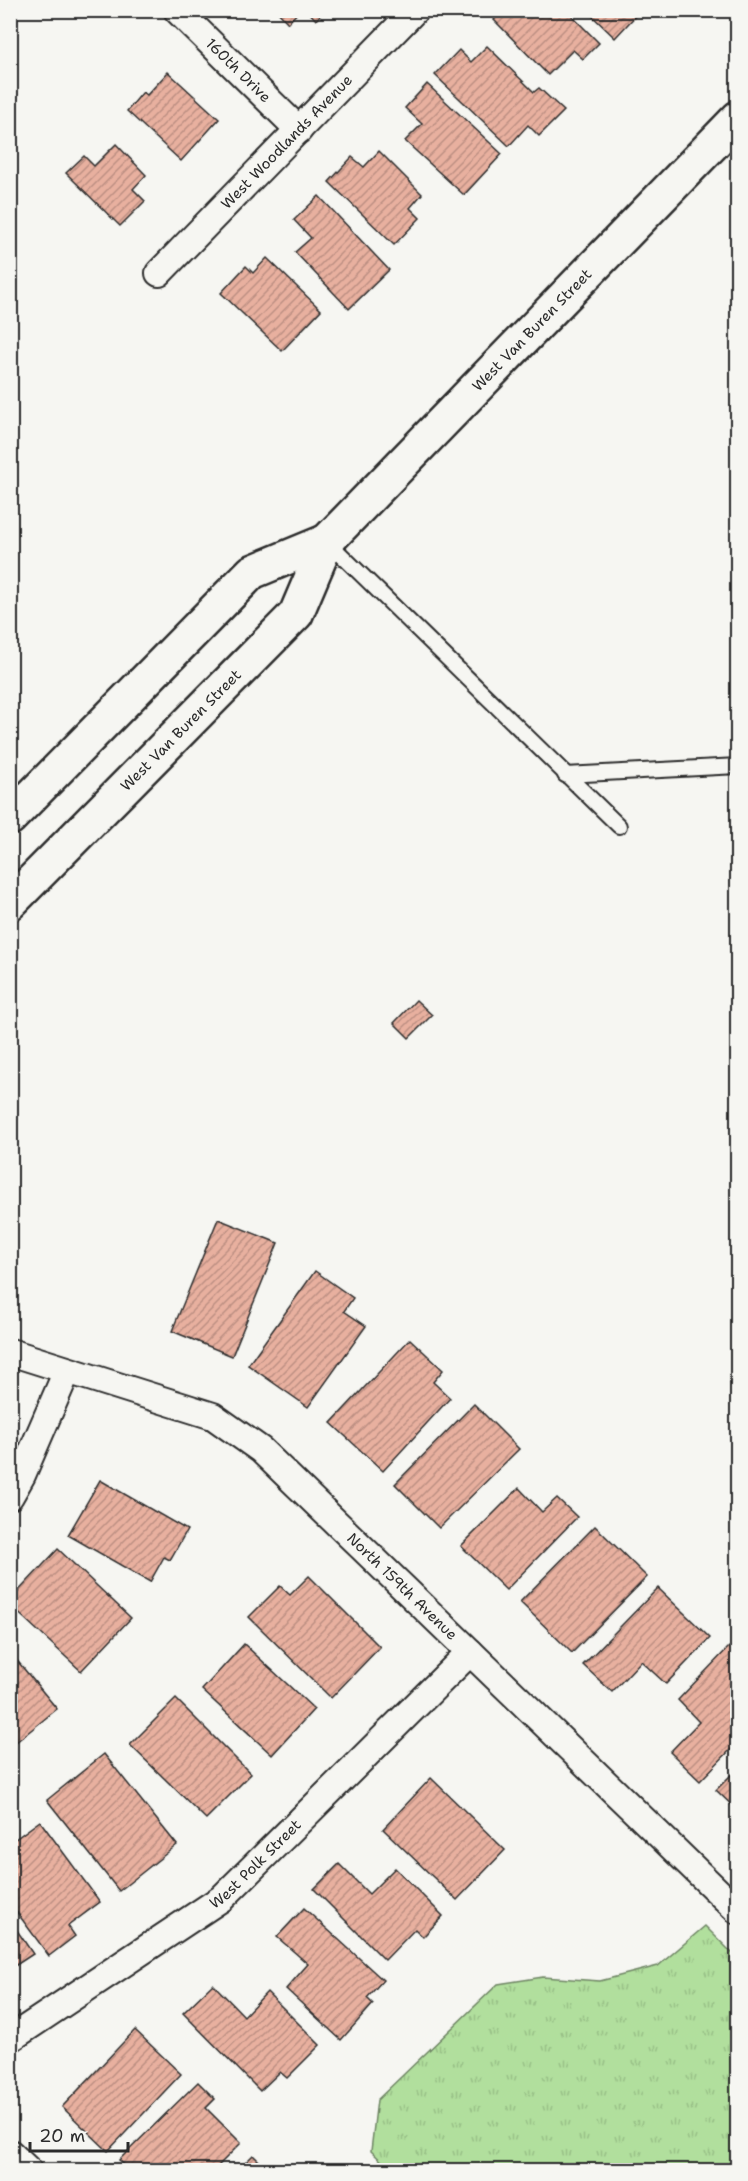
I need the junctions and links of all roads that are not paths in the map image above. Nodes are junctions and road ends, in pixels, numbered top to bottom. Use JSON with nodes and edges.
{"nodes":[{"id":1,"x":177,"y":10,"type":"edge"},
{"id":2,"x":415,"y":10,"type":"edge"},
{"id":3,"x":738,"y":118,"type":"edge"},
{"id":4,"x":299,"y":130,"type":"junction"},
{"id":5,"x":159,"y":273,"type":"dead end"},
{"id":6,"x":327,"y":541,"type":"junction"},
{"id":7,"x":738,"y":766,"type":"edge"},
{"id":8,"x":565,"y":775,"type":"junction"},
{"id":9,"x":10,"y":818,"type":"edge"},
{"id":10,"x":619,"y":826,"type":"dead end"},
{"id":11,"x":10,"y":903,"type":"edge"},
{"id":12,"x":10,"y":1352,"type":"edge"},
{"id":13,"x":67,"y":1371,"type":"junction"},
{"id":14,"x":10,"y":1496,"type":"edge"},
{"id":15,"x":470,"y":1652,"type":"junction"},
{"id":16,"x":738,"y":1911,"type":"edge"},
{"id":17,"x":10,"y":2039,"type":"edge"},
{"id":18,"x":10,"y":2153,"type":"edge"},
{"id":19,"x":28,"y":2170,"type":"edge"}],
"edges":[{"from":1,"to":4,"type":"street","name":"160th Drive"},
{"from":2,"to":4,"type":"street","name":"West Woodlands Avenue"},
{"from":3,"to":6,"type":"main road","name":"West Van Buren Street"},
{"from":4,"to":5,"type":"street","name":"West Woodlands Avenue"},
{"from":6,"to":8,"type":"lane"},
{"from":6,"to":9,"type":"main road","name":"West Van Buren Street"},
{"from":6,"to":11,"type":"main road","name":"West Van Buren Street"},
{"from":7,"to":8,"type":"lane"},
{"from":8,"to":10,"type":"lane"},
{"from":12,"to":13,"type":"street","name":"North 159th Avenue"},
{"from":13,"to":14,"type":"street"},
{"from":13,"to":15,"type":"street","name":"North 159th Avenue"},
{"from":15,"to":16,"type":"street","name":"North 159th Avenue"},
{"from":15,"to":17,"type":"street","name":"West Polk Street"},
{"from":18,"to":19,"type":"street"}]}
